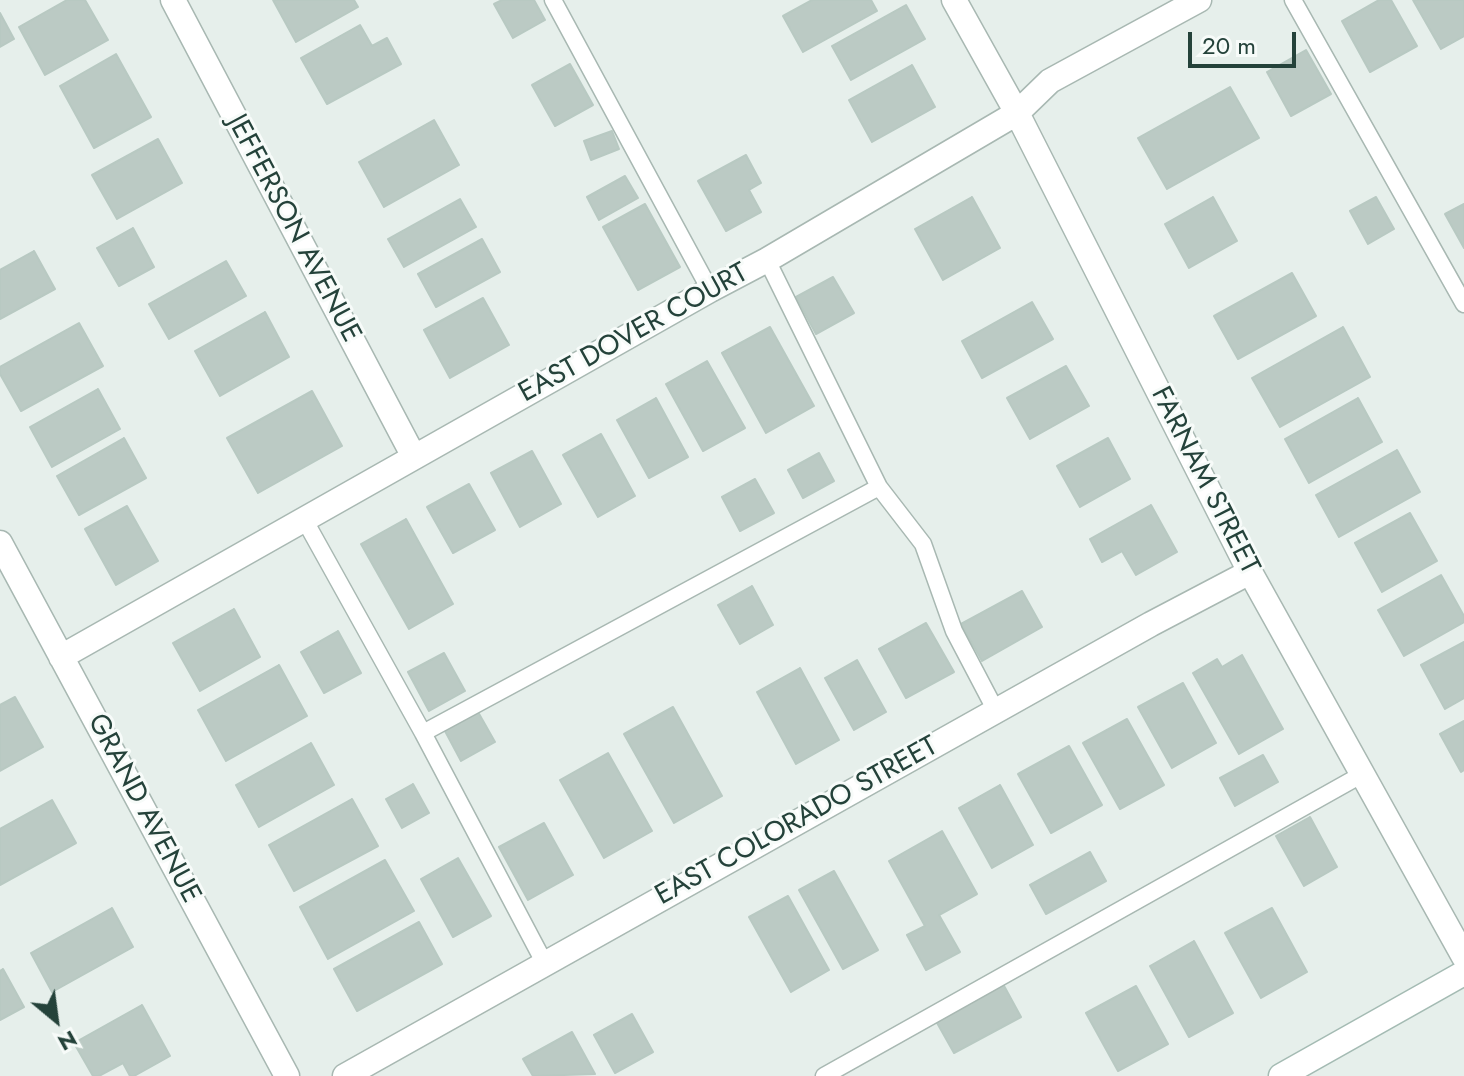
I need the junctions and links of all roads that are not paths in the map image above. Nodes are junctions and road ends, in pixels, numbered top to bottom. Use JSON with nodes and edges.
{"nodes":[{"id":1,"x":173,"y":0,"type":"edge"},
{"id":2,"x":553,"y":0,"type":"edge"},
{"id":3,"x":954,"y":0,"type":"edge"},
{"id":4,"x":1199,"y":0,"type":"edge"},
{"id":5,"x":1293,"y":0,"type":"edge"},
{"id":6,"x":1017,"y":113,"type":"junction"},
{"id":7,"x":767,"y":260,"type":"junction"},
{"id":8,"x":710,"y":290,"type":"junction"},
{"id":9,"x":1464,"y":304,"type":"edge"},
{"id":10,"x":414,"y":457,"type":"junction"},
{"id":11,"x":879,"y":487,"type":"junction"},
{"id":12,"x":304,"y":519,"type":"junction"},
{"id":13,"x":0,"y":543,"type":"edge"},
{"id":14,"x":1250,"y":572,"type":"junction"},
{"id":15,"x":61,"y":657,"type":"junction"},
{"id":16,"x":996,"y":711,"type":"junction"},
{"id":17,"x":423,"y":733,"type":"junction"},
{"id":18,"x":1361,"y":775,"type":"junction"},
{"id":19,"x":1464,"y":957,"type":"edge"},
{"id":20,"x":545,"y":964,"type":"junction"},
{"id":21,"x":1464,"y":973,"type":"edge"},
{"id":22,"x":287,"y":1076,"type":"edge"},
{"id":23,"x":345,"y":1076,"type":"edge"},
{"id":24,"x":824,"y":1076,"type":"edge"},
{"id":25,"x":1281,"y":1076,"type":"edge"}],
"edges":[{"from":1,"to":10,"type":"street","name":"JEFFERSON AVENUE"},
{"from":2,"to":8,"type":"lane"},
{"from":3,"to":6,"type":"street","name":"FARNAM STREET"},
{"from":4,"to":6,"type":"street","name":"EAST DOVER COURT"},
{"from":5,"to":9,"type":"lane"},
{"from":6,"to":7,"type":"street","name":"EAST DOVER COURT"},
{"from":6,"to":14,"type":"street","name":"FARNAM STREET"},
{"from":7,"to":8,"type":"street","name":"EAST DOVER COURT"},
{"from":7,"to":11,"type":"lane"},
{"from":8,"to":10,"type":"street","name":"EAST DOVER COURT"},
{"from":10,"to":12,"type":"street","name":"EAST DOVER COURT"},
{"from":11,"to":16,"type":"lane"},
{"from":11,"to":17,"type":"lane"},
{"from":12,"to":15,"type":"street","name":"EAST DOVER COURT"},
{"from":12,"to":17,"type":"lane"},
{"from":13,"to":15,"type":"street","name":"GRAND AVENUE"},
{"from":14,"to":16,"type":"street","name":"EAST COLORADO STREET"},
{"from":14,"to":18,"type":"street","name":"FARNAM STREET"},
{"from":15,"to":22,"type":"street","name":"GRAND AVENUE"},
{"from":16,"to":20,"type":"street","name":"EAST COLORADO STREET"},
{"from":17,"to":20,"type":"lane"},
{"from":18,"to":19,"type":"street","name":"FARNAM STREET"},
{"from":18,"to":24,"type":"lane"},
{"from":20,"to":23,"type":"street","name":"EAST COLORADO STREET"},
{"from":21,"to":25,"type":"street"}]}
